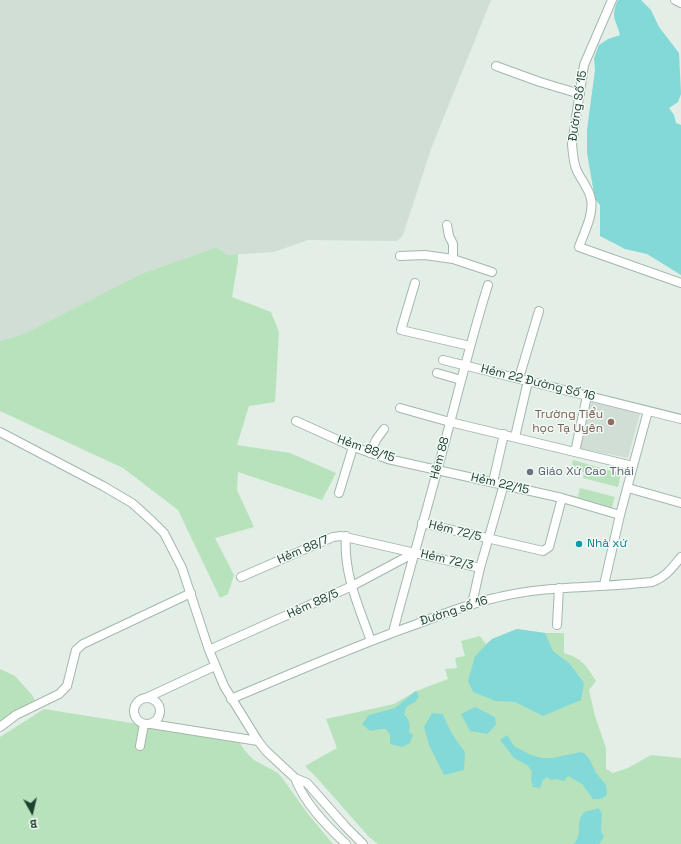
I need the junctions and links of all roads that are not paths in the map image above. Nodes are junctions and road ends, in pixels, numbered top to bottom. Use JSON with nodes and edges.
{"nodes":[{"id":1,"x":612,"y":0,"type":"edge"},
{"id":2,"x":675,"y":0,"type":"edge"},
{"id":3,"x":681,"y":3,"type":"edge"},
{"id":4,"x":496,"y":66,"type":"dead end"},
{"id":5,"x":580,"y":94,"type":"junction"},
{"id":6,"x":447,"y":225,"type":"dead end"},
{"id":7,"x":400,"y":256,"type":"dead end"},
{"id":8,"x":453,"y":259,"type":"junction"},
{"id":9,"x":492,"y":272,"type":"dead end"},
{"id":10,"x":415,"y":283,"type":"dead end"},
{"id":11,"x":681,"y":283,"type":"edge"},
{"id":12,"x":488,"y":285,"type":"dead end"},
{"id":13,"x":539,"y":311,"type":"dead end"},
{"id":14,"x":470,"y":346,"type":"junction"},
{"id":15,"x":443,"y":360,"type":"dead end"},
{"id":16,"x":465,"y":365,"type":"junction"},
{"id":17,"x":437,"y":373,"type":"dead end"},
{"id":18,"x":524,"y":379,"type":"junction"},
{"id":19,"x":461,"y":380,"type":"junction"},
{"id":20,"x":588,"y":396,"type":"junction"},
{"id":21,"x":400,"y":408,"type":"dead end"},
{"id":22,"x":648,"y":411,"type":"junction"},
{"id":23,"x":681,"y":419,"type":"edge"},
{"id":24,"x":296,"y":421,"type":"dead end"},
{"id":25,"x":450,"y":422,"type":"junction"},
{"id":26,"x":384,"y":429,"type":"dead end"},
{"id":27,"x":0,"y":432,"type":"edge"},
{"id":28,"x":504,"y":434,"type":"junction"},
{"id":29,"x":515,"y":437,"type":"junction"},
{"id":30,"x":353,"y":447,"type":"junction"},
{"id":31,"x":574,"y":452,"type":"junction"},
{"id":32,"x":370,"y":453,"type":"junction"},
{"id":33,"x":633,"y":466,"type":"junction"},
{"id":34,"x":438,"y":470,"type":"junction"},
{"id":35,"x":493,"y":482,"type":"junction"},
{"id":36,"x":504,"y":484,"type":"junction"},
{"id":37,"x":628,"y":488,"type":"junction"},
{"id":38,"x":339,"y":493,"type":"dead end"},
{"id":39,"x":562,"y":498,"type":"junction"},
{"id":40,"x":681,"y":503,"type":"edge"},
{"id":41,"x":620,"y":515,"type":"junction"},
{"id":42,"x":422,"y":523,"type":"junction"},
{"id":43,"x":346,"y":536,"type":"junction"},
{"id":44,"x":488,"y":539,"type":"junction"},
{"id":45,"x":414,"y":553,"type":"junction"},
{"id":46,"x":681,"y":557,"type":"edge"},
{"id":47,"x":480,"y":568,"type":"junction"},
{"id":48,"x":241,"y":577,"type":"dead end"},
{"id":49,"x":604,"y":585,"type":"junction"},
{"id":50,"x":352,"y":586,"type":"junction"},
{"id":51,"x":559,"y":588,"type":"junction"},
{"id":52,"x":191,"y":593,"type":"junction"},
{"id":53,"x":472,"y":604,"type":"junction"},
{"id":54,"x":557,"y":625,"type":"dead end"},
{"id":55,"x":394,"y":632,"type":"junction"},
{"id":56,"x":371,"y":641,"type":"junction"},
{"id":57,"x":209,"y":650,"type":"junction"},
{"id":58,"x":215,"y":666,"type":"junction"},
{"id":59,"x":146,"y":698,"type":"junction"},
{"id":60,"x":231,"y":699,"type":"junction"},
{"id":61,"x":147,"y":724,"type":"junction"},
{"id":62,"x":0,"y":727,"type":"edge"},
{"id":63,"x":258,"y":741,"type":"junction"},
{"id":64,"x":140,"y":746,"type":"dead end"},
{"id":65,"x":295,"y":778,"type":"junction"},
{"id":66,"x":346,"y":844,"type":"edge"},
{"id":67,"x":363,"y":844,"type":"edge"}],
"edges":[{"from":1,"to":5,"type":"street","name":"Đường Số 15"},
{"from":2,"to":3,"type":"street"},
{"from":4,"to":5,"type":"street"},
{"from":5,"to":11,"type":"street","name":"Đường Số 15"},
{"from":6,"to":8,"type":"street"},
{"from":7,"to":8,"type":"street"},
{"from":8,"to":9,"type":"street"},
{"from":10,"to":14,"type":"street"},
{"from":12,"to":14,"type":"street","name":"Hẻm 88"},
{"from":13,"to":18,"type":"street"},
{"from":14,"to":16,"type":"street","name":"Hẻm 88"},
{"from":15,"to":16,"type":"street","name":"Hẻm 22 Đường Số 16"},
{"from":16,"to":18,"type":"street","name":"Hẻm 22 Đường Số 16"},
{"from":16,"to":19,"type":"street","name":"Hẻm 88"},
{"from":17,"to":19,"type":"street"},
{"from":18,"to":20,"type":"street","name":"Hẻm 22 Đường Số 16"},
{"from":18,"to":29,"type":"street"},
{"from":19,"to":25,"type":"street","name":"Hẻm 88"},
{"from":20,"to":22,"type":"street","name":"Hẻm 22 Đường Số 16"},
{"from":20,"to":31,"type":"street"},
{"from":21,"to":25,"type":"street"},
{"from":22,"to":23,"type":"street","name":"Hẻm 22 Đường Số 16"},
{"from":22,"to":33,"type":"street"},
{"from":24,"to":30,"type":"street","name":"Hẻm 88/15"},
{"from":25,"to":28,"type":"street"},
{"from":25,"to":34,"type":"street","name":"Hẻm 88"},
{"from":26,"to":32,"type":"street"},
{"from":27,"to":52,"type":"street"},
{"from":28,"to":29,"type":"street"},
{"from":28,"to":35,"type":"street"},
{"from":29,"to":31,"type":"street"},
{"from":30,"to":32,"type":"street","name":"Hẻm 88/15"},
{"from":30,"to":38,"type":"street"},
{"from":31,"to":33,"type":"street"},
{"from":32,"to":34,"type":"street","name":"Hẻm 88/15"},
{"from":33,"to":37,"type":"street"},
{"from":34,"to":35,"type":"street","name":"Hẻm 22/15"},
{"from":34,"to":42,"type":"street","name":"Hẻm 88"},
{"from":35,"to":36,"type":"street","name":"Hẻm 22/15"},
{"from":36,"to":39,"type":"street","name":"Hẻm 22/15"},
{"from":36,"to":44,"type":"street"},
{"from":37,"to":40,"type":"street"},
{"from":37,"to":41,"type":"street"},
{"from":39,"to":41,"type":"street","name":"Hẻm 22/15"},
{"from":39,"to":44,"type":"street","name":"Hẻm 72/5"},
{"from":41,"to":49,"type":"street"},
{"from":42,"to":44,"type":"street","name":"Hẻm 72/5"},
{"from":42,"to":45,"type":"street","name":"Hẻm 88"},
{"from":43,"to":45,"type":"street","name":"Hẻm 88/7"},
{"from":43,"to":48,"type":"street","name":"Hẻm 88/7"},
{"from":43,"to":50,"type":"street"},
{"from":44,"to":47,"type":"street"},
{"from":45,"to":47,"type":"street","name":"Hẻm 72/3"},
{"from":45,"to":50,"type":"street","name":"Hẻm 88/5"},
{"from":45,"to":55,"type":"street","name":"Hẻm 88"},
{"from":46,"to":49,"type":"street","name":"Đường số 16"},
{"from":47,"to":53,"type":"street"},
{"from":49,"to":51,"type":"street","name":"Đường số 16"},
{"from":50,"to":56,"type":"street"},
{"from":50,"to":57,"type":"street","name":"Hẻm 88/5"},
{"from":51,"to":53,"type":"street","name":"Đường số 16"},
{"from":51,"to":54,"type":"street"},
{"from":52,"to":57,"type":"street"},
{"from":52,"to":62,"type":"street"},
{"from":53,"to":55,"type":"street","name":"Đường số 16"},
{"from":55,"to":56,"type":"street","name":"Đường số 16"},
{"from":56,"to":60,"type":"street","name":"Đường số 16"},
{"from":57,"to":58,"type":"street"},
{"from":58,"to":59,"type":"street"},
{"from":58,"to":60,"type":"street"},
{"from":59,"to":61,"type":"street"},
{"from":59,"to":61,"type":"street"},
{"from":60,"to":63,"type":"street"},
{"from":61,"to":63,"type":"street"},
{"from":61,"to":64,"type":"street"},
{"from":63,"to":65,"type":"street"},
{"from":65,"to":66,"type":"street"},
{"from":65,"to":67,"type":"street"}]}
